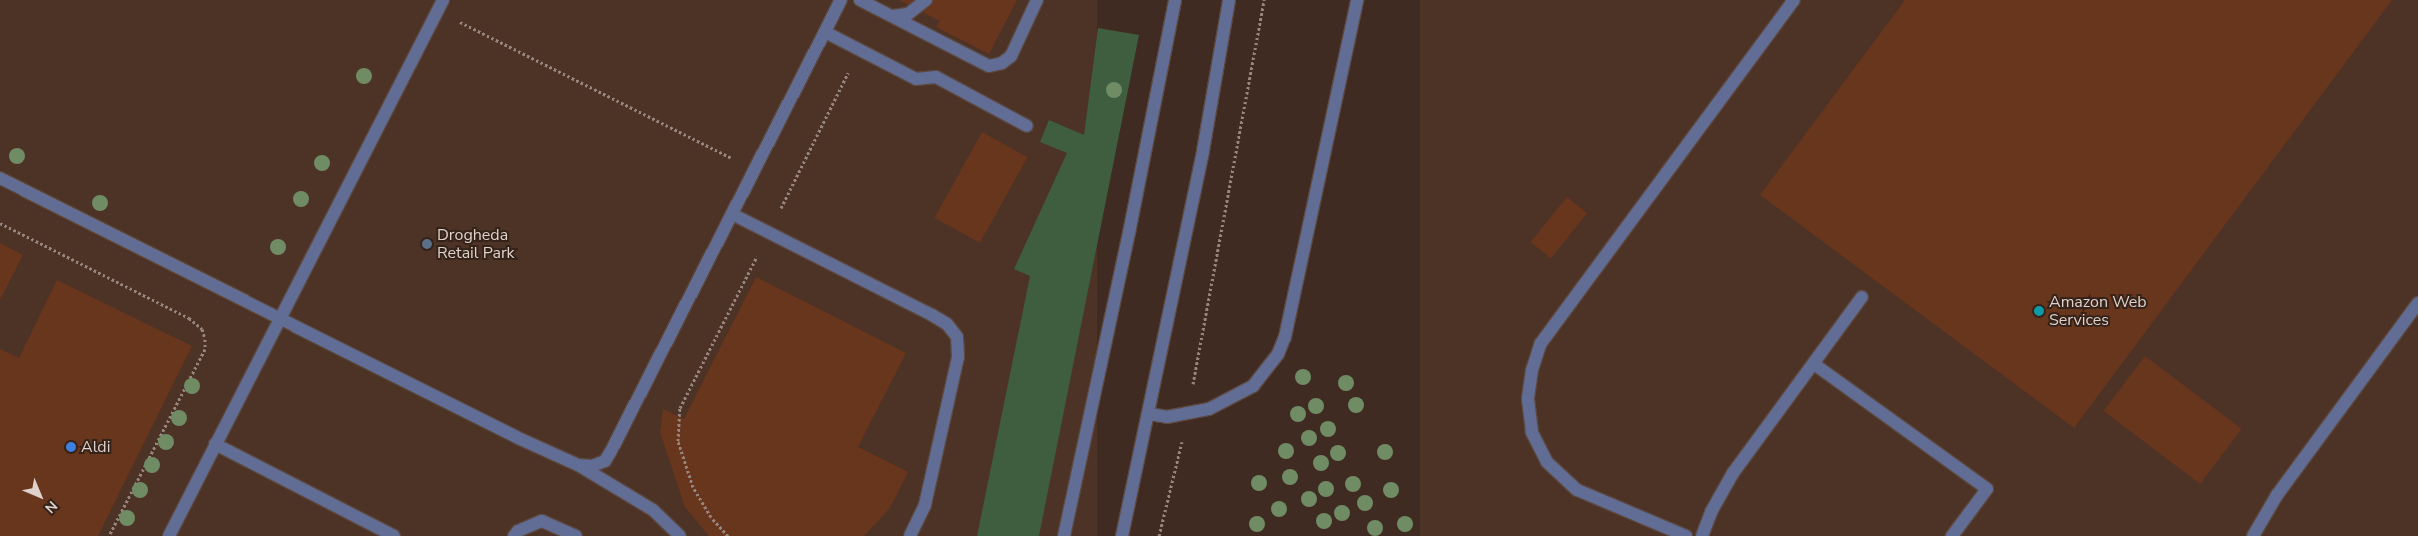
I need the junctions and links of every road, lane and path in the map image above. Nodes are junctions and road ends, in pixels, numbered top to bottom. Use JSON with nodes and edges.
{"nodes":[{"id":1,"x":841,"y":0,"type":"edge"},
{"id":2,"x":860,"y":0,"type":"edge"},
{"id":3,"x":926,"y":0,"type":"edge"},
{"id":4,"x":1037,"y":0,"type":"edge"},
{"id":5,"x":1174,"y":0,"type":"edge"},
{"id":6,"x":1229,"y":0,"type":"edge"},
{"id":7,"x":1264,"y":0,"type":"edge"},
{"id":8,"x":1357,"y":0,"type":"edge"},
{"id":9,"x":1794,"y":0,"type":"edge"},
{"id":10,"x":440,"y":6,"type":"edge"},
{"id":11,"x":464,"y":15,"type":"dead end"},
{"id":12,"x":893,"y":16,"type":"junction"},
{"id":13,"x":460,"y":22,"type":"junction"},
{"id":14,"x":456,"y":32,"type":"dead end"},
{"id":15,"x":825,"y":32,"type":"junction"},
{"id":16,"x":859,"y":50,"type":"junction"},
{"id":17,"x":1027,"y":126,"type":"dead end"},
{"id":18,"x":754,"y":169,"type":"junction"},
{"id":19,"x":0,"y":178,"type":"edge"},
{"id":20,"x":732,"y":214,"type":"junction"},
{"id":21,"x":0,"y":223,"type":"edge"},
{"id":22,"x":769,"y":232,"type":"junction"},
{"id":23,"x":1862,"y":297,"type":"dead end"},
{"id":24,"x":2418,"y":303,"type":"edge"},
{"id":25,"x":279,"y":320,"type":"junction"},
{"id":26,"x":1814,"y":364,"type":"junction"},
{"id":27,"x":1150,"y":414,"type":"junction"},
{"id":28,"x":1188,"y":415,"type":"junction"},
{"id":29,"x":215,"y":444,"type":"junction"},
{"id":30,"x":578,"y":465,"type":"junction"},
{"id":31,"x":109,"y":536,"type":"edge"},
{"id":32,"x":169,"y":536,"type":"edge"},
{"id":33,"x":394,"y":536,"type":"edge"},
{"id":34,"x":514,"y":536,"type":"edge"},
{"id":35,"x":576,"y":536,"type":"edge"},
{"id":36,"x":680,"y":536,"type":"edge"},
{"id":37,"x":728,"y":536,"type":"edge"},
{"id":38,"x":910,"y":536,"type":"edge"},
{"id":39,"x":1064,"y":536,"type":"edge"},
{"id":40,"x":1122,"y":536,"type":"edge"},
{"id":41,"x":1159,"y":536,"type":"edge"},
{"id":42,"x":1686,"y":536,"type":"edge"},
{"id":43,"x":1702,"y":536,"type":"edge"},
{"id":44,"x":1952,"y":536,"type":"edge"},
{"id":45,"x":2253,"y":536,"type":"edge"}],
"edges":[{"from":1,"to":15,"type":"street"},
{"from":2,"to":12,"type":"street"},
{"from":3,"to":12,"type":"street"},
{"from":4,"to":12,"type":"street"},
{"from":5,"to":39,"type":"street"},
{"from":6,"to":27,"type":"street"},
{"from":7,"to":28,"type":"path"},
{"from":8,"to":28,"type":"street"},
{"from":9,"to":42,"type":"street"},
{"from":10,"to":13,"type":"path"},
{"from":10,"to":25,"type":"street"},
{"from":11,"to":13,"type":"path"},
{"from":13,"to":14,"type":"path"},
{"from":13,"to":18,"type":"path"},
{"from":15,"to":16,"type":"street"},
{"from":15,"to":18,"type":"street"},
{"from":16,"to":17,"type":"street"},
{"from":16,"to":22,"type":"path"},
{"from":18,"to":20,"type":"street"},
{"from":19,"to":25,"type":"street"},
{"from":20,"to":22,"type":"street"},
{"from":20,"to":30,"type":"street"},
{"from":21,"to":31,"type":"path"},
{"from":22,"to":37,"type":"path"},
{"from":22,"to":38,"type":"street"},
{"from":23,"to":26,"type":"street"},
{"from":24,"to":45,"type":"street"},
{"from":25,"to":29,"type":"street"},
{"from":25,"to":30,"type":"street"},
{"from":26,"to":43,"type":"street"},
{"from":26,"to":44,"type":"street"},
{"from":27,"to":28,"type":"street"},
{"from":27,"to":40,"type":"street"},
{"from":28,"to":41,"type":"path"},
{"from":29,"to":32,"type":"street"},
{"from":29,"to":33,"type":"street"},
{"from":30,"to":36,"type":"street"},
{"from":34,"to":35,"type":"street"}]}
